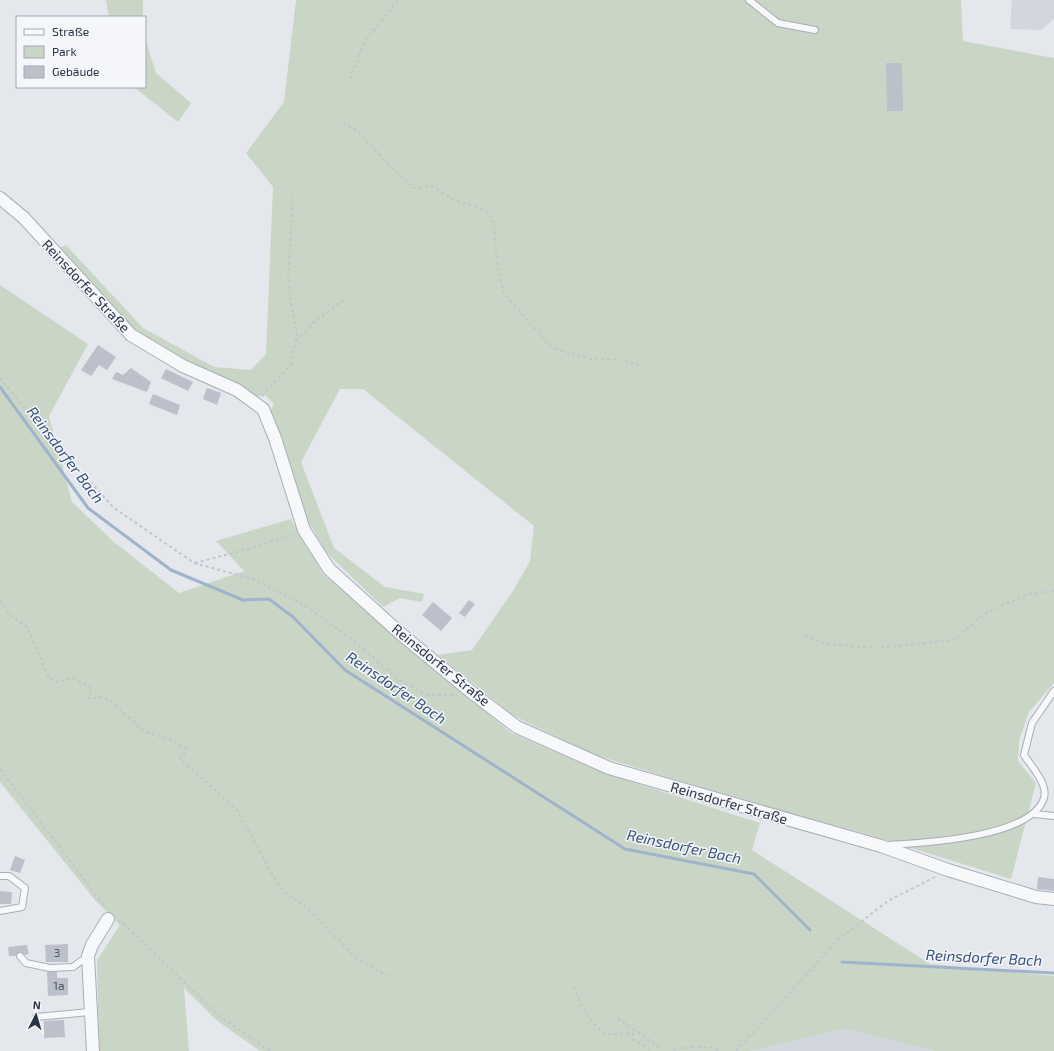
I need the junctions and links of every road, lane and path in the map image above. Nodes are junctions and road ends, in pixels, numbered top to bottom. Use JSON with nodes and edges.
{"nodes":[{"id":1,"x":398,"y":0,"type":"edge"},
{"id":2,"x":749,"y":0,"type":"edge"},
{"id":3,"x":815,"y":30,"type":"dead end"},
{"id":4,"x":350,"y":79,"type":"dead end"},
{"id":5,"x":343,"y":123,"type":"dead end"},
{"id":6,"x":293,"y":196,"type":"dead end"},
{"id":7,"x":0,"y":198,"type":"edge"},
{"id":8,"x":346,"y":299,"type":"dead end"},
{"id":9,"x":296,"y":342,"type":"junction"},
{"id":10,"x":642,"y":366,"type":"dead end"},
{"id":11,"x":0,"y":378,"type":"edge"},
{"id":12,"x":256,"y":404,"type":"junction"},
{"id":13,"x":304,"y":530,"type":"junction"},
{"id":14,"x":194,"y":563,"type":"junction"},
{"id":15,"x":1054,"y":590,"type":"edge"},
{"id":16,"x":0,"y":600,"type":"edge"},
{"id":17,"x":806,"y":634,"type":"dead end"},
{"id":18,"x":1054,"y":691,"type":"edge"},
{"id":19,"x":475,"y":695,"type":"junction"},
{"id":20,"x":0,"y":769,"type":"edge"},
{"id":21,"x":1034,"y":814,"type":"junction"},
{"id":22,"x":1054,"y":816,"type":"edge"},
{"id":23,"x":881,"y":846,"type":"junction"},
{"id":24,"x":948,"y":870,"type":"junction"},
{"id":25,"x":0,"y":876,"type":"edge"},
{"id":26,"x":1054,"y":900,"type":"edge"},
{"id":27,"x":0,"y":911,"type":"edge"},
{"id":28,"x":107,"y":913,"type":"joint"},
{"id":29,"x":122,"y":922,"type":"dead end"},
{"id":30,"x":20,"y":956,"type":"dead end"},
{"id":31,"x":88,"y":956,"type":"junction"},
{"id":32,"x":388,"y":976,"type":"dead end"},
{"id":33,"x":574,"y":987,"type":"dead end"},
{"id":34,"x":90,"y":1012,"type":"junction"},
{"id":35,"x":613,"y":1016,"type":"dead end"},
{"id":36,"x":36,"y":1017,"type":"dead end"},
{"id":37,"x":662,"y":1049,"type":"dead end"},
{"id":38,"x":93,"y":1051,"type":"edge"},
{"id":39,"x":270,"y":1051,"type":"edge"},
{"id":40,"x":651,"y":1051,"type":"edge"},
{"id":41,"x":674,"y":1051,"type":"edge"},
{"id":42,"x":718,"y":1051,"type":"edge"},
{"id":43,"x":736,"y":1051,"type":"edge"}],
"edges":[{"from":1,"to":4,"type":"path"},
{"from":2,"to":3,"type":"lane"},
{"from":5,"to":10,"type":"path"},
{"from":6,"to":9,"type":"path"},
{"from":7,"to":12,"type":"street","name":"Reinsdorfer Straße"},
{"from":8,"to":9,"type":"path"},
{"from":9,"to":12,"type":"path"},
{"from":11,"to":14,"type":"path"},
{"from":12,"to":13,"type":"street","name":"Reinsdorfer Straße"},
{"from":13,"to":14,"type":"path"},
{"from":13,"to":19,"type":"street","name":"Reinsdorfer Straße"},
{"from":14,"to":19,"type":"path"},
{"from":15,"to":17,"type":"path"},
{"from":16,"to":32,"type":"path"},
{"from":18,"to":21,"type":"lane"},
{"from":19,"to":23,"type":"street","name":"Reinsdorfer Straße"},
{"from":20,"to":28,"type":"path"},
{"from":21,"to":22,"type":"lane"},
{"from":21,"to":23,"type":"lane"},
{"from":23,"to":24,"type":"street","name":"Reinsdorfer Straße"},
{"from":24,"to":26,"type":"street","name":"Reinsdorfer Straße"},
{"from":24,"to":43,"type":"path"},
{"from":25,"to":27,"type":"lane"},
{"from":28,"to":31,"type":"street"},
{"from":29,"to":39,"type":"path"},
{"from":30,"to":31,"type":"lane"},
{"from":31,"to":34,"type":"street"},
{"from":33,"to":40,"type":"path"},
{"from":34,"to":36,"type":"lane"},
{"from":34,"to":38,"type":"street"},
{"from":35,"to":37,"type":"path"},
{"from":41,"to":42,"type":"path"}]}
